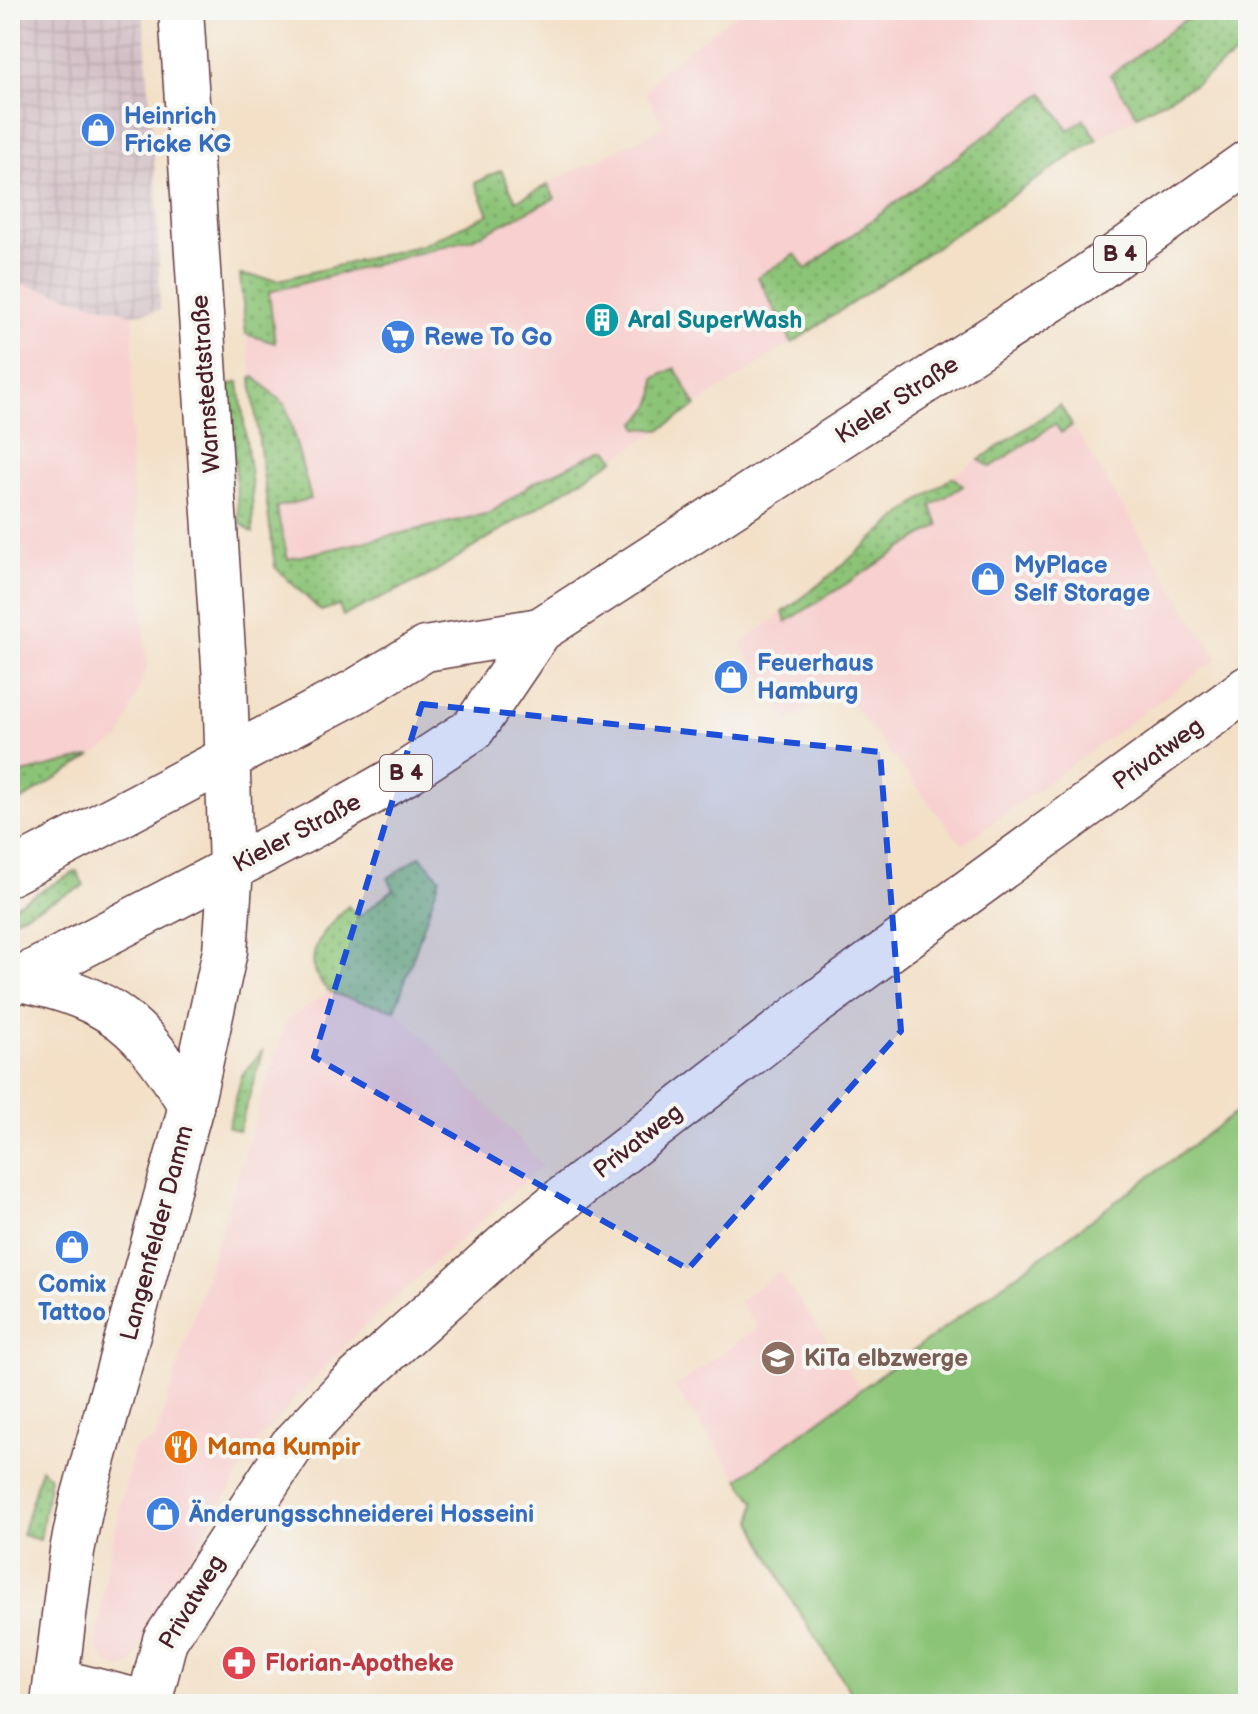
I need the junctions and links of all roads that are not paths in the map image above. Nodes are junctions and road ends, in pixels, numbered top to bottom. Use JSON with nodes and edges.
{"nodes":[{"id":1,"x":181,"y":10,"type":"edge"},
{"id":2,"x":1248,"y":162,"type":"edge"},
{"id":3,"x":540,"y":630,"type":"junction"},
{"id":4,"x":1248,"y":688,"type":"edge"},
{"id":5,"x":230,"y":758,"type":"junction"},
{"id":6,"x":231,"y":869,"type":"junction"},
{"id":7,"x":10,"y":873,"type":"edge"},
{"id":8,"x":15,"y":982,"type":"edge"},
{"id":9,"x":191,"y":1106,"type":"junction"},
{"id":10,"x":55,"y":1692,"type":"edge"},
{"id":11,"x":150,"y":1704,"type":"edge"}],
"edges":[{"from":1,"to":5,"type":"street","name":"Warnstedtstraße"},
{"from":2,"to":3,"type":"street","name":"Kieler Straße","number":"B 4"},
{"from":3,"to":5,"type":"street","name":"Kieler Straße","number":"B 4"},
{"from":3,"to":6,"type":"street","name":"Kieler Straße","number":"B 4"},
{"from":4,"to":11,"type":"street","name":"Privatweg"},
{"from":5,"to":6,"type":"street","name":"Langenfelder Damm"},
{"from":5,"to":7,"type":"street","name":"Kieler Straße","number":"B 4"},
{"from":6,"to":8,"type":"street","name":"Kieler Straße","number":"B 4"},
{"from":6,"to":9,"type":"street","name":"Langenfelder Damm"},
{"from":8,"to":9,"type":"street"},
{"from":9,"to":10,"type":"street","name":"Langenfelder Damm"},
{"from":10,"to":11,"type":"street"}]}
